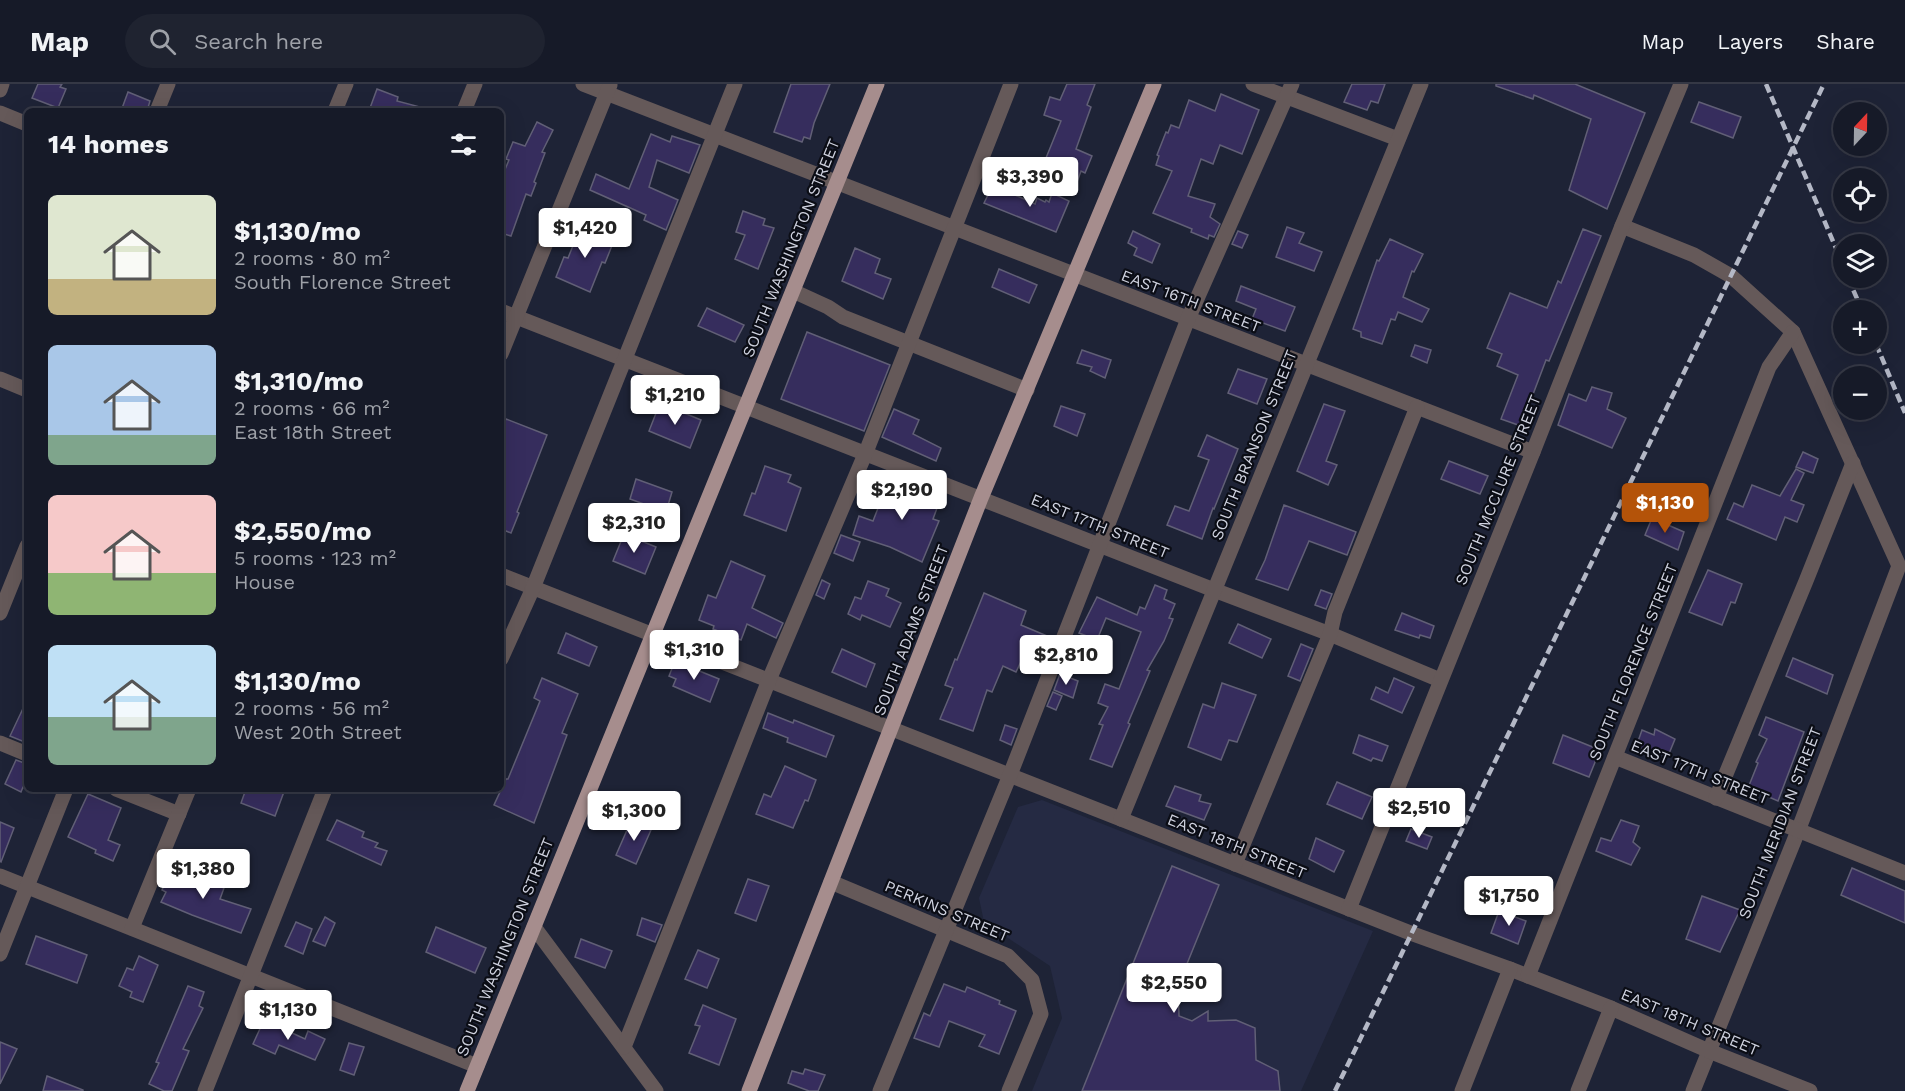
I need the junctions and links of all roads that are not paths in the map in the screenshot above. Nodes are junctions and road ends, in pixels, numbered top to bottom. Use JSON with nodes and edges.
{"nodes":[{"id":1,"x":2,"y":84,"type":"edge"},
{"id":2,"x":168,"y":84,"type":"edge"},
{"id":3,"x":346,"y":84,"type":"edge"},
{"id":4,"x":475,"y":84,"type":"edge"},
{"id":5,"x":583,"y":84,"type":"edge"},
{"id":6,"x":735,"y":84,"type":"edge"},
{"id":7,"x":876,"y":84,"type":"edge"},
{"id":8,"x":1011,"y":84,"type":"edge"},
{"id":9,"x":1154,"y":84,"type":"edge"},
{"id":10,"x":1253,"y":84,"type":"edge"},
{"id":11,"x":1421,"y":84,"type":"edge"},
{"id":12,"x":1681,"y":84,"type":"edge"},
{"id":13,"x":609,"y":89,"type":"edge"},
{"id":14,"x":0,"y":90,"type":"edge"},
{"id":15,"x":1289,"y":91,"type":"edge"},
{"id":16,"x":158,"y":108,"type":"edge"},
{"id":17,"x":336,"y":108,"type":"edge"},
{"id":18,"x":465,"y":108,"type":"edge"},
{"id":19,"x":0,"y":113,"type":"edge"},
{"id":20,"x":24,"y":123,"type":"edge"},
{"id":21,"x":715,"y":135,"type":"junction"},
{"id":22,"x":1398,"y":139,"type":"junction"},
{"id":23,"x":836,"y":183,"type":"junction"},
{"id":24,"x":1622,"y":226,"type":"junction"},
{"id":25,"x":953,"y":228,"type":"junction"},
{"id":26,"x":1075,"y":275,"type":"junction"},
{"id":27,"x":793,"y":291,"type":"junction"},
{"id":28,"x":504,"y":312,"type":"edge"},
{"id":29,"x":516,"y":317,"type":"junction"},
{"id":30,"x":1188,"y":319,"type":"junction"},
{"id":31,"x":1793,"y":332,"type":"junction"},
{"id":32,"x":908,"y":343,"type":"junction"},
{"id":33,"x":504,"y":347,"type":"edge"},
{"id":34,"x":626,"y":359,"type":"junction"},
{"id":35,"x":1306,"y":364,"type":"junction"},
{"id":36,"x":0,"y":379,"type":"edge"},
{"id":37,"x":24,"y":389,"type":"edge"},
{"id":38,"x":1027,"y":390,"type":"junction"},
{"id":39,"x":747,"y":406,"type":"junction"},
{"id":40,"x":1417,"y":407,"type":"junction"},
{"id":41,"x":1533,"y":452,"type":"junction"},
{"id":42,"x":866,"y":453,"type":"junction"},
{"id":43,"x":1852,"y":463,"type":"junction"},
{"id":44,"x":981,"y":498,"type":"junction"},
{"id":45,"x":1100,"y":545,"type":"junction"},
{"id":46,"x":24,"y":553,"type":"edge"},
{"id":47,"x":504,"y":576,"type":"edge"},
{"id":48,"x":533,"y":588,"type":"junction"},
{"id":49,"x":1214,"y":590,"type":"junction"},
{"id":50,"x":0,"y":613,"type":"edge"},
{"id":51,"x":651,"y":634,"type":"junction"},
{"id":52,"x":1330,"y":634,"type":"junction"},
{"id":53,"x":504,"y":652,"type":"edge"},
{"id":54,"x":769,"y":680,"type":"junction"},
{"id":55,"x":1440,"y":680,"type":"junction"},
{"id":56,"x":892,"y":729,"type":"junction"},
{"id":57,"x":0,"y":743,"type":"edge"},
{"id":58,"x":24,"y":753,"type":"edge"},
{"id":59,"x":1615,"y":757,"type":"junction"},
{"id":60,"x":1010,"y":775,"type":"junction"},
{"id":61,"x":65,"y":792,"type":"edge"},
{"id":62,"x":124,"y":792,"type":"edge"},
{"id":63,"x":188,"y":792,"type":"edge"},
{"id":64,"x":324,"y":792,"type":"edge"},
{"id":65,"x":1716,"y":798,"type":"junction"},
{"id":66,"x":179,"y":814,"type":"junction"},
{"id":67,"x":1121,"y":819,"type":"junction"},
{"id":68,"x":1798,"y":831,"type":"junction"},
{"id":69,"x":1235,"y":864,"type":"junction"},
{"id":70,"x":1905,"y":873,"type":"edge"},
{"id":71,"x":0,"y":876,"type":"edge"},
{"id":72,"x":831,"y":882,"type":"junction"},
{"id":73,"x":27,"y":886,"type":"junction"},
{"id":74,"x":1349,"y":909,"type":"junction"},
{"id":75,"x":534,"y":927,"type":"junction"},
{"id":76,"x":132,"y":928,"type":"junction"},
{"id":77,"x":946,"y":931,"type":"junction"},
{"id":78,"x":0,"y":954,"type":"edge"},
{"id":79,"x":1510,"y":969,"type":"junction"},
{"id":80,"x":250,"y":975,"type":"junction"},
{"id":81,"x":1528,"y":976,"type":"junction"},
{"id":82,"x":1611,"y":1008,"type":"junction"},
{"id":83,"x":624,"y":1047,"type":"junction"},
{"id":84,"x":1708,"y":1051,"type":"junction"},
{"id":85,"x":477,"y":1066,"type":"junction"},
{"id":86,"x":205,"y":1091,"type":"edge"},
{"id":87,"x":467,"y":1091,"type":"edge"},
{"id":88,"x":656,"y":1091,"type":"edge"},
{"id":89,"x":748,"y":1091,"type":"edge"},
{"id":90,"x":880,"y":1091,"type":"edge"},
{"id":91,"x":1009,"y":1091,"type":"edge"},
{"id":92,"x":1462,"y":1091,"type":"edge"},
{"id":93,"x":1578,"y":1091,"type":"edge"},
{"id":94,"x":1693,"y":1091,"type":"edge"},
{"id":95,"x":1810,"y":1091,"type":"edge"}],
"edges":[{"from":1,"to":14,"type":"street"},
{"from":2,"to":16,"type":"street"},
{"from":3,"to":17,"type":"street"},
{"from":4,"to":18,"type":"street"},
{"from":5,"to":13,"type":"street","name":"EAST 16TH STREET"},
{"from":6,"to":21,"type":"street"},
{"from":7,"to":23,"type":"main road","name":"SOUTH WASHINGTON STREET"},
{"from":8,"to":25,"type":"street"},
{"from":9,"to":26,"type":"main road","name":"SOUTH ADAMS STREET"},
{"from":10,"to":15,"type":"street"},
{"from":11,"to":22,"type":"street","name":"SOUTH BRANSON STREET"},
{"from":12,"to":24,"type":"street","name":"SOUTH MCCLURE STREET"},
{"from":13,"to":21,"type":"street","name":"EAST 16TH STREET"},
{"from":13,"to":29,"type":"street"},
{"from":15,"to":22,"type":"street"},
{"from":15,"to":30,"type":"street"},
{"from":19,"to":20,"type":"street"},
{"from":21,"to":23,"type":"street","name":"EAST 16TH STREET"},
{"from":21,"to":34,"type":"street"},
{"from":22,"to":35,"type":"street","name":"SOUTH BRANSON STREET"},
{"from":23,"to":25,"type":"street","name":"EAST 16TH STREET"},
{"from":23,"to":27,"type":"main road","name":"SOUTH WASHINGTON STREET"},
{"from":24,"to":31,"type":"street"},
{"from":24,"to":41,"type":"street","name":"SOUTH MCCLURE STREET"},
{"from":25,"to":26,"type":"street","name":"EAST 16TH STREET"},
{"from":25,"to":32,"type":"street"},
{"from":26,"to":30,"type":"street","name":"EAST 16TH STREET"},
{"from":26,"to":38,"type":"main road","name":"SOUTH ADAMS STREET"},
{"from":27,"to":32,"type":"street"},
{"from":27,"to":39,"type":"main road","name":"SOUTH WASHINGTON STREET"},
{"from":28,"to":29,"type":"street","name":"EAST 17TH STREET"},
{"from":29,"to":33,"type":"street"},
{"from":29,"to":34,"type":"street","name":"EAST 17TH STREET"},
{"from":30,"to":35,"type":"street","name":"EAST 16TH STREET"},
{"from":30,"to":45,"type":"street"},
{"from":31,"to":43,"type":"street"},
{"from":31,"to":59,"type":"street","name":"SOUTH FLORENCE STREET"},
{"from":32,"to":38,"type":"street"},
{"from":32,"to":42,"type":"street"},
{"from":34,"to":39,"type":"street","name":"EAST 17TH STREET"},
{"from":34,"to":48,"type":"street"},
{"from":35,"to":40,"type":"street","name":"EAST 16TH STREET"},
{"from":35,"to":49,"type":"street","name":"SOUTH BRANSON STREET"},
{"from":36,"to":37,"type":"street"},
{"from":38,"to":44,"type":"main road","name":"SOUTH ADAMS STREET"},
{"from":39,"to":42,"type":"street","name":"EAST 17TH STREET"},
{"from":39,"to":51,"type":"main road","name":"SOUTH WASHINGTON STREET"},
{"from":40,"to":41,"type":"street","name":"EAST 16TH STREET"},
{"from":40,"to":52,"type":"street"},
{"from":41,"to":55,"type":"street","name":"SOUTH MCCLURE STREET"},
{"from":42,"to":44,"type":"street","name":"EAST 17TH STREET"},
{"from":42,"to":54,"type":"street"},
{"from":43,"to":65,"type":"street"},
{"from":43,"to":68,"type":"street","name":"SOUTH MERIDIAN STREET"},
{"from":44,"to":45,"type":"street","name":"EAST 17TH STREET"},
{"from":44,"to":56,"type":"main road","name":"SOUTH ADAMS STREET"},
{"from":45,"to":49,"type":"street","name":"EAST 17TH STREET"},
{"from":45,"to":60,"type":"street"},
{"from":46,"to":50,"type":"street"},
{"from":47,"to":48,"type":"street","name":"EAST 18TH STREET"},
{"from":48,"to":51,"type":"street","name":"EAST 18TH STREET"},
{"from":48,"to":53,"type":"street"},
{"from":49,"to":52,"type":"street","name":"EAST 17TH STREET"},
{"from":49,"to":67,"type":"street","name":"SOUTH BRANSON STREET"},
{"from":51,"to":54,"type":"street","name":"EAST 18TH STREET"},
{"from":51,"to":75,"type":"main road","name":"SOUTH WASHINGTON STREET"},
{"from":52,"to":55,"type":"street","name":"EAST 17TH STREET"},
{"from":52,"to":69,"type":"street"},
{"from":54,"to":56,"type":"street","name":"EAST 18TH STREET"},
{"from":54,"to":83,"type":"street"},
{"from":55,"to":74,"type":"street","name":"SOUTH MCCLURE STREET"},
{"from":56,"to":60,"type":"street","name":"EAST 18TH STREET"},
{"from":56,"to":72,"type":"main road","name":"SOUTH ADAMS STREET"},
{"from":57,"to":58,"type":"street"},
{"from":59,"to":65,"type":"street","name":"EAST 17TH STREET"},
{"from":59,"to":81,"type":"street","name":"SOUTH FLORENCE STREET"},
{"from":60,"to":67,"type":"street","name":"EAST 18TH STREET"},
{"from":60,"to":77,"type":"street"},
{"from":61,"to":73,"type":"street"},
{"from":62,"to":66,"type":"street"},
{"from":63,"to":66,"type":"street"},
{"from":64,"to":80,"type":"street"},
{"from":65,"to":68,"type":"street","name":"EAST 17TH STREET"},
{"from":66,"to":76,"type":"street"},
{"from":67,"to":69,"type":"street","name":"EAST 18TH STREET"},
{"from":68,"to":70,"type":"street","name":"EAST 17TH STREET"},
{"from":68,"to":84,"type":"street","name":"SOUTH MERIDIAN STREET"},
{"from":69,"to":74,"type":"street","name":"EAST 18TH STREET"},
{"from":71,"to":73,"type":"street"},
{"from":72,"to":77,"type":"street","name":"PERKINS STREET"},
{"from":72,"to":89,"type":"main road","name":"SOUTH ADAMS STREET"},
{"from":73,"to":76,"type":"street"},
{"from":73,"to":78,"type":"street"},
{"from":74,"to":79,"type":"street","name":"EAST 18TH STREET"},
{"from":75,"to":83,"type":"street"},
{"from":75,"to":85,"type":"main road","name":"SOUTH WASHINGTON STREET"},
{"from":76,"to":80,"type":"street"},
{"from":77,"to":90,"type":"street"},
{"from":77,"to":91,"type":"street","name":"PERKINS STREET"},
{"from":79,"to":81,"type":"street","name":"EAST 18TH STREET"},
{"from":79,"to":92,"type":"street"},
{"from":80,"to":85,"type":"street"},
{"from":80,"to":86,"type":"street"},
{"from":81,"to":82,"type":"street","name":"EAST 18TH STREET"},
{"from":82,"to":84,"type":"street","name":"EAST 18TH STREET"},
{"from":82,"to":93,"type":"street"},
{"from":83,"to":88,"type":"street"},
{"from":84,"to":94,"type":"street","name":"SOUTH MERIDIAN STREET"},
{"from":84,"to":95,"type":"street","name":"EAST 18TH STREET"},
{"from":85,"to":87,"type":"main road","name":"SOUTH WASHINGTON STREET"}]}
